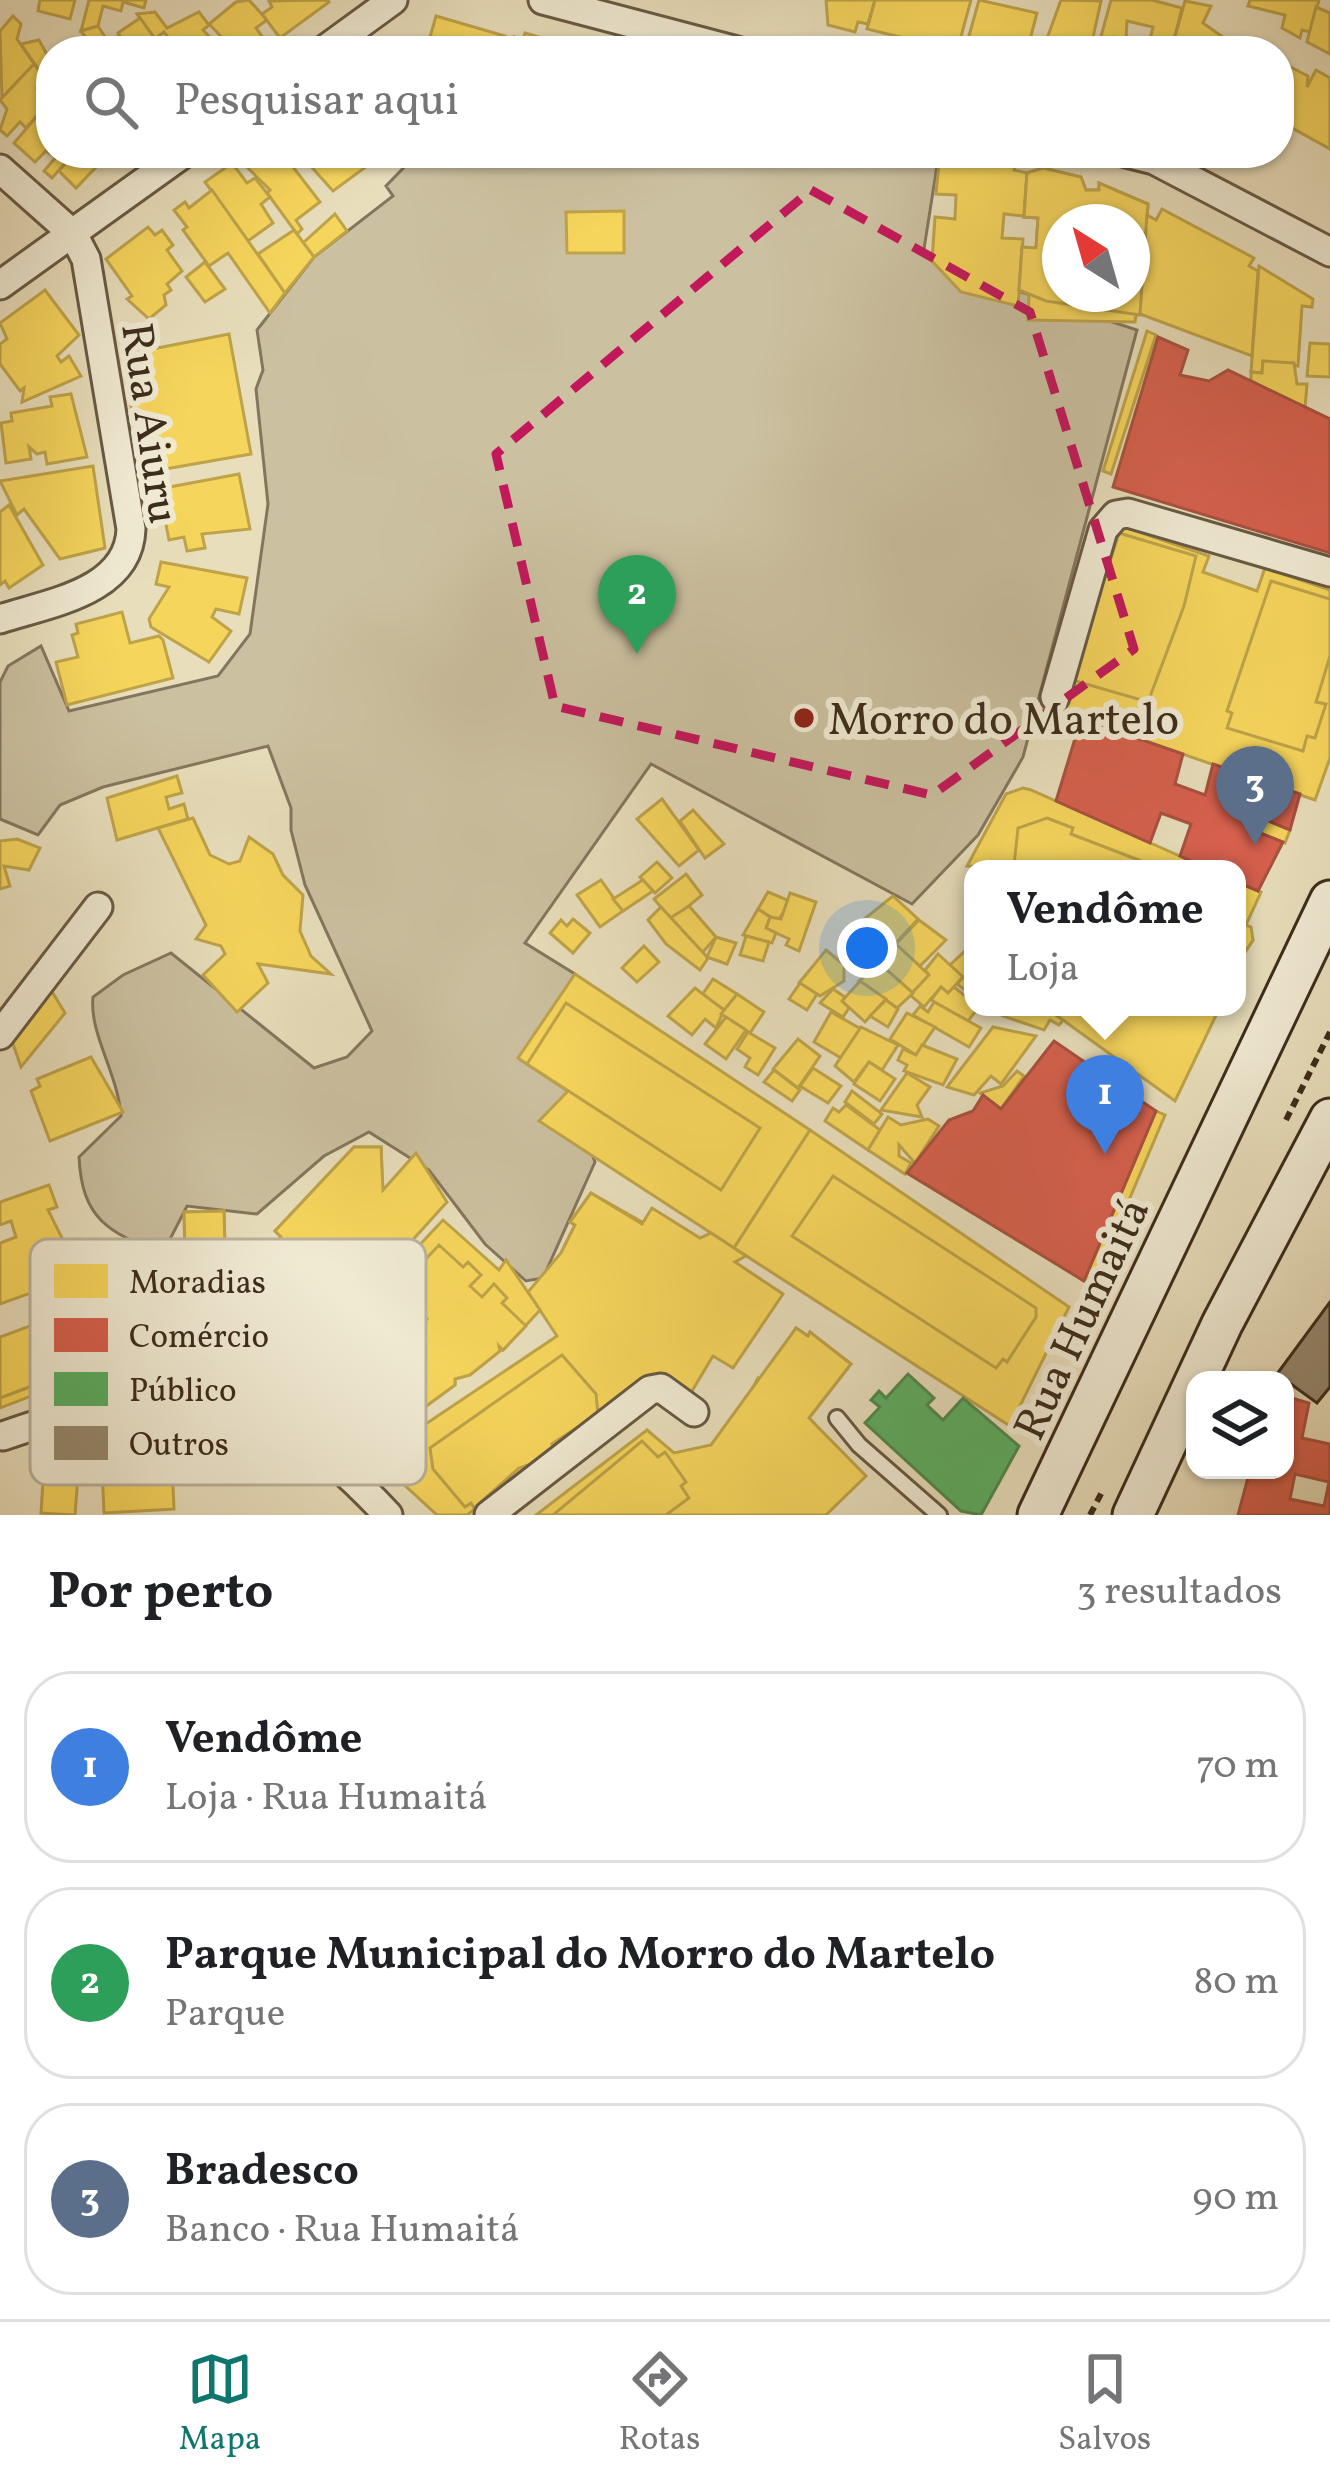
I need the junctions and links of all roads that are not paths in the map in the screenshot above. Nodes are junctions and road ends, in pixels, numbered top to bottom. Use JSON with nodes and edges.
{"nodes":[{"id":1,"x":393,"y":0,"type":"edge"},
{"id":2,"x":543,"y":0,"type":"edge"},
{"id":3,"x":344,"y":36,"type":"edge"},
{"id":4,"x":680,"y":36,"type":"edge"},
{"id":5,"x":163,"y":168,"type":"edge"},
{"id":6,"x":1169,"y":168,"type":"edge"},
{"id":7,"x":0,"y":169,"type":"edge"},
{"id":8,"x":73,"y":234,"type":"junction"},
{"id":9,"x":1330,"y":252,"type":"edge"},
{"id":10,"x":0,"y":285,"type":"edge"},
{"id":11,"x":1330,"y":572,"type":"edge"},
{"id":12,"x":0,"y":620,"type":"edge"},
{"id":13,"x":1055,"y":697,"type":"dead end"},
{"id":14,"x":1330,"y":901,"type":"edge"},
{"id":15,"x":98,"y":908,"type":"dead end"},
{"id":16,"x":0,"y":1035,"type":"edge"},
{"id":17,"x":1330,"y":1119,"type":"edge"},
{"id":18,"x":694,"y":1412,"type":"dead end"},
{"id":19,"x":837,"y":1418,"type":"dead end"},
{"id":20,"x":30,"y":1427,"type":"edge"},
{"id":21,"x":3,"y":1436,"type":"dead end"},
{"id":22,"x":357,"y":1485,"type":"edge"},
{"id":23,"x":388,"y":1515,"type":"edge"},
{"id":24,"x":489,"y":1515,"type":"edge"},
{"id":25,"x":939,"y":1515,"type":"edge"},
{"id":26,"x":1037,"y":1515,"type":"edge"},
{"id":27,"x":1133,"y":1515,"type":"edge"}],
"edges":[{"from":1,"to":3,"type":"street"},
{"from":2,"to":4,"type":"street"},
{"from":5,"to":8,"type":"street"},
{"from":6,"to":9,"type":"street"},
{"from":7,"to":8,"type":"street"},
{"from":8,"to":10,"type":"street"},
{"from":8,"to":12,"type":"street","name":"Rua Aiuru"},
{"from":11,"to":13,"type":"street"},
{"from":14,"to":26,"type":"main road","name":"Rua Humaitá"},
{"from":15,"to":16,"type":"street"},
{"from":17,"to":27,"type":"main road"},
{"from":18,"to":24,"type":"street"},
{"from":19,"to":25,"type":"lane"},
{"from":20,"to":21,"type":"street"},
{"from":22,"to":23,"type":"street"}]}
